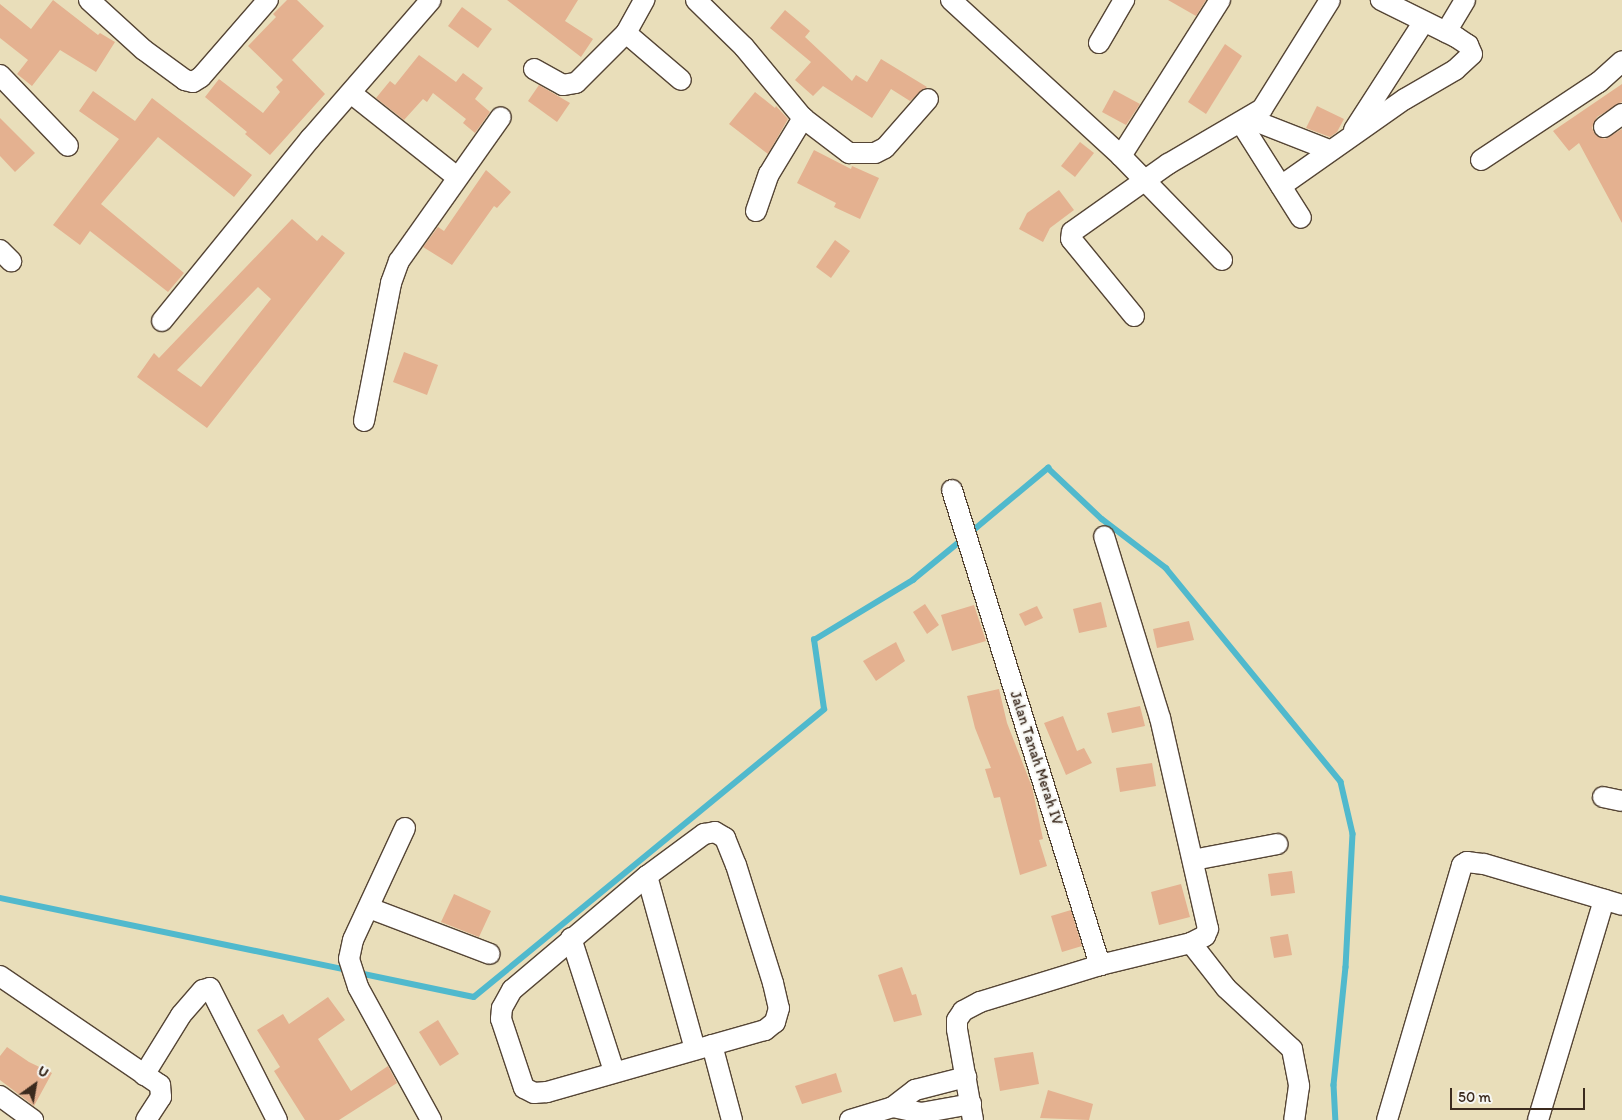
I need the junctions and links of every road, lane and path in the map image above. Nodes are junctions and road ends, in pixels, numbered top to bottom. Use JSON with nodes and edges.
{"nodes":[{"id":1,"x":89,"y":0,"type":"edge"},
{"id":2,"x":268,"y":0,"type":"edge"},
{"id":3,"x":431,"y":0,"type":"edge"},
{"id":4,"x":644,"y":0,"type":"edge"},
{"id":5,"x":696,"y":0,"type":"edge"},
{"id":6,"x":951,"y":0,"type":"edge"},
{"id":7,"x":1124,"y":0,"type":"edge"},
{"id":8,"x":1220,"y":0,"type":"edge"},
{"id":9,"x":1330,"y":0,"type":"edge"},
{"id":10,"x":1381,"y":0,"type":"edge"},
{"id":11,"x":1465,"y":0,"type":"edge"},
{"id":12,"x":1423,"y":23,"type":"junction"},
{"id":13,"x":1446,"y":32,"type":"junction"},
{"id":14,"x":626,"y":33,"type":"junction"},
{"id":15,"x":1099,"y":43,"type":"dead end"},
{"id":16,"x":1622,"y":61,"type":"edge"},
{"id":17,"x":534,"y":69,"type":"dead end"},
{"id":18,"x":0,"y":75,"type":"edge"},
{"id":19,"x":682,"y":80,"type":"dead end"},
{"id":20,"x":351,"y":92,"type":"junction"},
{"id":21,"x":928,"y":99,"type":"dead end"},
{"id":22,"x":1622,"y":114,"type":"edge"},
{"id":23,"x":501,"y":117,"type":"dead end"},
{"id":24,"x":803,"y":118,"type":"junction"},
{"id":25,"x":1245,"y":121,"type":"junction"},
{"id":26,"x":1604,"y":127,"type":"dead end"},
{"id":27,"x":1350,"y":137,"type":"junction"},
{"id":28,"x":68,"y":146,"type":"dead end"},
{"id":29,"x":1329,"y":150,"type":"junction"},
{"id":30,"x":1121,"y":156,"type":"junction"},
{"id":31,"x":1481,"y":160,"type":"dead end"},
{"id":32,"x":457,"y":177,"type":"junction"},
{"id":33,"x":1146,"y":180,"type":"junction"},
{"id":34,"x":1280,"y":186,"type":"junction"},
{"id":35,"x":756,"y":212,"type":"dead end"},
{"id":36,"x":1301,"y":218,"type":"dead end"},
{"id":37,"x":1222,"y":260,"type":"dead end"},
{"id":38,"x":1134,"y":316,"type":"dead end"},
{"id":39,"x":162,"y":321,"type":"dead end"},
{"id":40,"x":364,"y":421,"type":"dead end"},
{"id":41,"x":952,"y":490,"type":"dead end"},
{"id":42,"x":1104,"y":536,"type":"dead end"},
{"id":43,"x":405,"y":828,"type":"dead end"},
{"id":44,"x":1278,"y":844,"type":"dead end"},
{"id":45,"x":1193,"y":860,"type":"junction"},
{"id":46,"x":647,"y":876,"type":"junction"},
{"id":47,"x":1613,"y":902,"type":"edge"},
{"id":48,"x":369,"y":908,"type":"junction"},
{"id":49,"x":571,"y":938,"type":"junction"},
{"id":50,"x":1191,"y":943,"type":"junction"},
{"id":51,"x":490,"y":954,"type":"dead end"},
{"id":52,"x":1100,"y":965,"type":"junction"},
{"id":53,"x":0,"y":976,"type":"edge"},
{"id":54,"x":704,"y":1047,"type":"junction"},
{"id":55,"x":614,"y":1070,"type":"junction"},
{"id":56,"x":144,"y":1075,"type":"junction"},
{"id":57,"x":966,"y":1077,"type":"junction"},
{"id":58,"x":0,"y":1096,"type":"edge"},
{"id":59,"x":893,"y":1107,"type":"junction"},
{"id":60,"x":972,"y":1112,"type":"edge"},
{"id":61,"x":33,"y":1120,"type":"edge"},
{"id":62,"x":146,"y":1120,"type":"edge"},
{"id":63,"x":277,"y":1120,"type":"edge"},
{"id":64,"x":431,"y":1120,"type":"edge"},
{"id":65,"x":732,"y":1120,"type":"edge"},
{"id":66,"x":850,"y":1120,"type":"edge"},
{"id":67,"x":1294,"y":1120,"type":"edge"},
{"id":68,"x":1387,"y":1120,"type":"edge"},
{"id":69,"x":1538,"y":1120,"type":"edge"}],
"edges":[{"from":1,"to":2,"type":"street"},
{"from":3,"to":20,"type":"street"},
{"from":4,"to":14,"type":"street"},
{"from":5,"to":24,"type":"street"},
{"from":6,"to":30,"type":"street"},
{"from":7,"to":15,"type":"street"},
{"from":8,"to":30,"type":"street"},
{"from":9,"to":25,"type":"street"},
{"from":10,"to":12,"type":"street"},
{"from":11,"to":13,"type":"street"},
{"from":12,"to":13,"type":"street"},
{"from":12,"to":27,"type":"street"},
{"from":13,"to":27,"type":"street"},
{"from":14,"to":17,"type":"street"},
{"from":14,"to":19,"type":"street"},
{"from":16,"to":31,"type":"street"},
{"from":18,"to":28,"type":"street"},
{"from":20,"to":32,"type":"street"},
{"from":20,"to":39,"type":"street"},
{"from":21,"to":24,"type":"street"},
{"from":22,"to":26,"type":"street"},
{"from":23,"to":32,"type":"street"},
{"from":24,"to":35,"type":"street"},
{"from":25,"to":29,"type":"street"},
{"from":25,"to":33,"type":"street"},
{"from":25,"to":34,"type":"street"},
{"from":27,"to":29,"type":"street"},
{"from":29,"to":34,"type":"street"},
{"from":30,"to":33,"type":"street"},
{"from":32,"to":40,"type":"street"},
{"from":33,"to":37,"type":"street"},
{"from":33,"to":38,"type":"street"},
{"from":34,"to":36,"type":"street"},
{"from":41,"to":52,"type":"street","name":"Jalan Tanah Merah IV"},
{"from":42,"to":45,"type":"street"},
{"from":43,"to":48,"type":"street"},
{"from":44,"to":45,"type":"street"},
{"from":45,"to":50,"type":"street"},
{"from":46,"to":49,"type":"street"},
{"from":46,"to":54,"type":"street"},
{"from":46,"to":54,"type":"street"},
{"from":47,"to":68,"type":"street"},
{"from":47,"to":69,"type":"street"},
{"from":48,"to":51,"type":"street"},
{"from":48,"to":64,"type":"street"},
{"from":49,"to":55,"type":"street"},
{"from":49,"to":55,"type":"street"},
{"from":50,"to":52,"type":"street"},
{"from":50,"to":67,"type":"street"},
{"from":52,"to":57,"type":"street"},
{"from":53,"to":56,"type":"street"},
{"from":54,"to":55,"type":"street"},
{"from":54,"to":65,"type":"street"},
{"from":56,"to":62,"type":"street"},
{"from":56,"to":63,"type":"street"},
{"from":57,"to":59,"type":"street"},
{"from":57,"to":60,"type":"street"},
{"from":58,"to":61,"type":"street"},
{"from":59,"to":60,"type":"street"},
{"from":59,"to":66,"type":"street"}]}
